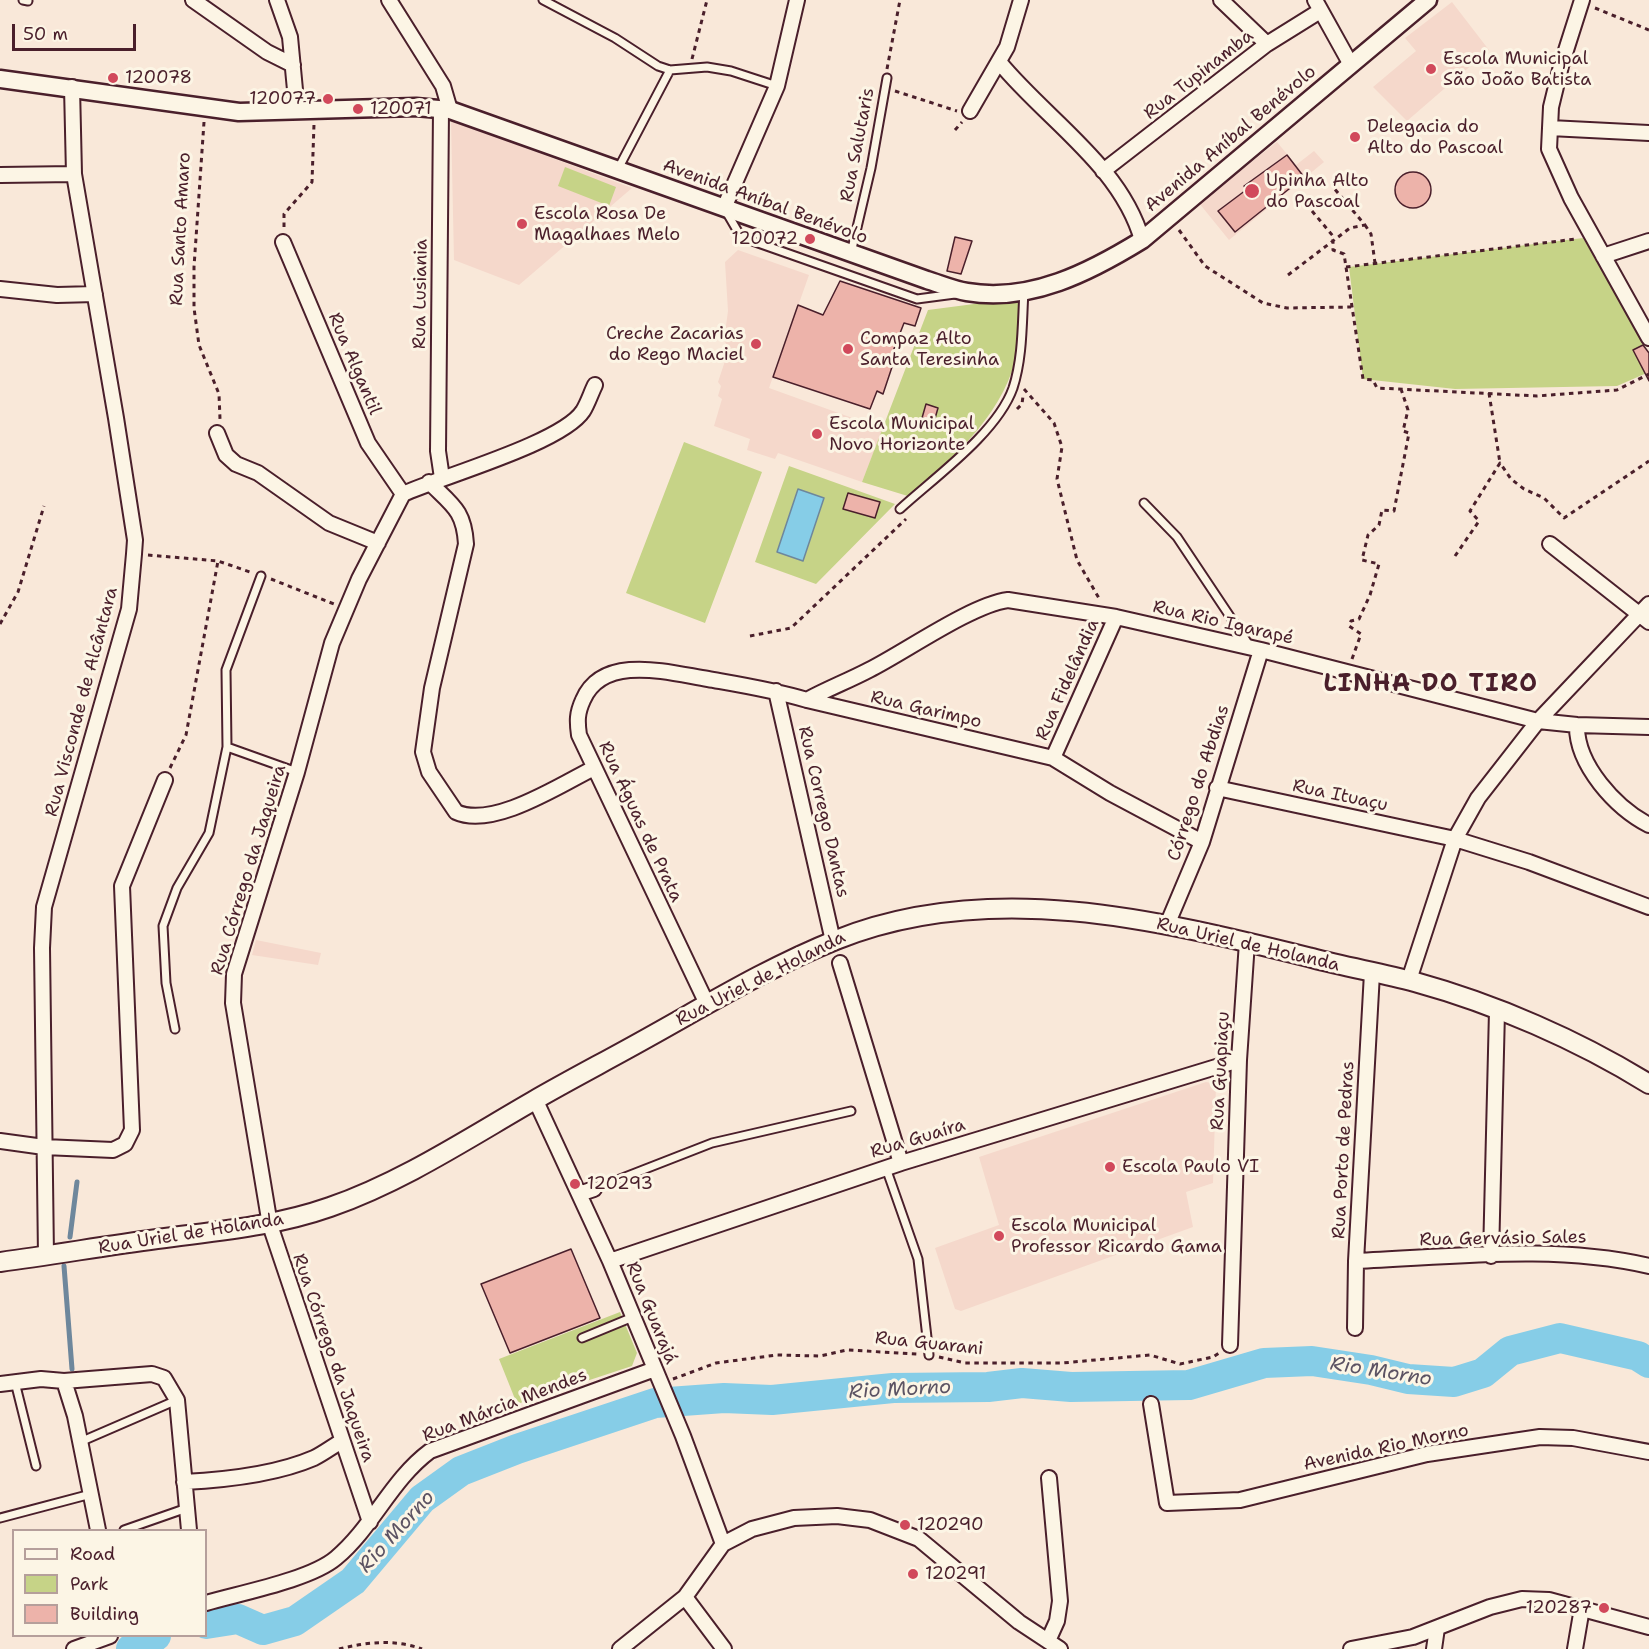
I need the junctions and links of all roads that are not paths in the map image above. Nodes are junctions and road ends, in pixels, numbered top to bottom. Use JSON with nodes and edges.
{"nodes":[{"id":1,"x":193,"y":0,"type":"edge"},
{"id":2,"x":277,"y":0,"type":"edge"},
{"id":3,"x":389,"y":0,"type":"edge"},
{"id":4,"x":543,"y":0,"type":"edge"},
{"id":5,"x":797,"y":0,"type":"edge"},
{"id":6,"x":1021,"y":0,"type":"edge"},
{"id":7,"x":1221,"y":0,"type":"edge"},
{"id":8,"x":1428,"y":0,"type":"edge"},
{"id":9,"x":1581,"y":2,"type":"edge"},
{"id":10,"x":1318,"y":6,"type":"edge"},
{"id":11,"x":1267,"y":45,"type":"junction"},
{"id":12,"x":1000,"y":63,"type":"junction"},
{"id":13,"x":1350,"y":63,"type":"junction"},
{"id":14,"x":293,"y":65,"type":"junction"},
{"id":15,"x":670,"y":70,"type":"junction"},
{"id":16,"x":887,"y":78,"type":"road end"},
{"id":17,"x":0,"y":79,"type":"edge"},
{"id":18,"x":777,"y":86,"type":"junction"},
{"id":19,"x":72,"y":87,"type":"junction"},
{"id":20,"x":446,"y":110,"type":"junction"},
{"id":21,"x":297,"y":111,"type":"junction"},
{"id":22,"x":970,"y":111,"type":"road end"},
{"id":23,"x":1550,"y":128,"type":"junction"},
{"id":24,"x":1649,"y":133,"type":"edge"},
{"id":25,"x":618,"y":169,"type":"junction"},
{"id":26,"x":1103,"y":171,"type":"junction"},
{"id":27,"x":74,"y":174,"type":"junction"},
{"id":28,"x":0,"y":175,"type":"edge"},
{"id":29,"x":724,"y":208,"type":"junction"},
{"id":30,"x":1142,"y":240,"type":"junction"},
{"id":31,"x":1649,"y":241,"type":"edge"},
{"id":32,"x":283,"y":242,"type":"road end"},
{"id":33,"x":851,"y":253,"type":"junction"},
{"id":34,"x":1604,"y":256,"type":"junction"},
{"id":35,"x":0,"y":289,"type":"edge"},
{"id":36,"x":1024,"y":291,"type":"junction"},
{"id":37,"x":968,"y":292,"type":"junction"},
{"id":38,"x":95,"y":294,"type":"junction"},
{"id":39,"x":1649,"y":338,"type":"edge"},
{"id":40,"x":595,"y":385,"type":"dead end"},
{"id":41,"x":217,"y":433,"type":"road end"},
{"id":42,"x":436,"y":480,"type":"junction"},
{"id":43,"x":403,"y":494,"type":"junction"},
{"id":44,"x":1144,"y":503,"type":"dead end"},
{"id":45,"x":900,"y":509,"type":"dead end"},
{"id":46,"x":378,"y":543,"type":"junction"},
{"id":47,"x":1550,"y":544,"type":"dead end"},
{"id":48,"x":261,"y":576,"type":"road end"},
{"id":49,"x":1646,"y":613,"type":"edge"},
{"id":50,"x":1112,"y":616,"type":"junction"},
{"id":51,"x":1255,"y":648,"type":"junction"},
{"id":52,"x":622,"y":671,"type":"joint"},
{"id":53,"x":776,"y":691,"type":"junction"},
{"id":54,"x":807,"y":700,"type":"junction"},
{"id":55,"x":1538,"y":721,"type":"junction"},
{"id":56,"x":1577,"y":725,"type":"junction"},
{"id":57,"x":1649,"y":727,"type":"edge"},
{"id":58,"x":227,"y":747,"type":"junction"},
{"id":59,"x":1053,"y":758,"type":"junction"},
{"id":60,"x":594,"y":768,"type":"junction"},
{"id":61,"x":297,"y":772,"type":"junction"},
{"id":62,"x":165,"y":780,"type":"road end"},
{"id":63,"x":1217,"y":788,"type":"junction"},
{"id":64,"x":1649,"y":825,"type":"edge"},
{"id":65,"x":1455,"y":839,"type":"junction"},
{"id":66,"x":1202,"y":842,"type":"junction"},
{"id":67,"x":1649,"y":908,"type":"edge"},
{"id":68,"x":1167,"y":925,"type":"junction"},
{"id":69,"x":833,"y":941,"type":"junction"},
{"id":70,"x":1247,"y":942,"type":"junction"},
{"id":71,"x":840,"y":963,"type":"dead end"},
{"id":72,"x":1372,"y":973,"type":"junction"},
{"id":73,"x":1409,"y":980,"type":"junction"},
{"id":74,"x":707,"y":1004,"type":"junction"},
{"id":75,"x":1497,"y":1011,"type":"junction"},
{"id":76,"x":175,"y":1029,"type":"dead end"},
{"id":77,"x":1239,"y":1060,"type":"junction"},
{"id":78,"x":1649,"y":1084,"type":"edge"},
{"id":79,"x":535,"y":1099,"type":"junction"},
{"id":80,"x":851,"y":1111,"type":"dead end"},
{"id":81,"x":0,"y":1141,"type":"edge"},
{"id":82,"x":44,"y":1147,"type":"junction"},
{"id":83,"x":901,"y":1163,"type":"junction"},
{"id":84,"x":886,"y":1168,"type":"junction"},
{"id":85,"x":594,"y":1189,"type":"joint"},
{"id":86,"x":579,"y":1194,"type":"junction"},
{"id":87,"x":270,"y":1225,"type":"junction"},
{"id":88,"x":46,"y":1256,"type":"junction"},
{"id":89,"x":1491,"y":1256,"type":"junction"},
{"id":90,"x":610,"y":1261,"type":"junction"},
{"id":91,"x":1356,"y":1261,"type":"junction"},
{"id":92,"x":0,"y":1262,"type":"edge"},
{"id":93,"x":1649,"y":1266,"type":"edge"},
{"id":94,"x":633,"y":1317,"type":"junction"},
{"id":95,"x":1356,"y":1328,"type":"dead end"},
{"id":96,"x":582,"y":1338,"type":"dead end"},
{"id":97,"x":1230,"y":1345,"type":"road end"},
{"id":98,"x":929,"y":1355,"type":"road end"},
{"id":99,"x":655,"y":1369,"type":"junction"},
{"id":100,"x":64,"y":1381,"type":"junction"},
{"id":101,"x":15,"y":1382,"type":"junction"},
{"id":102,"x":0,"y":1384,"type":"edge"},
{"id":103,"x":177,"y":1400,"type":"junction"},
{"id":104,"x":1151,"y":1404,"type":"dead end"},
{"id":105,"x":342,"y":1441,"type":"junction"},
{"id":106,"x":80,"y":1442,"type":"junction"},
{"id":107,"x":1649,"y":1452,"type":"edge"},
{"id":108,"x":36,"y":1466,"type":"dead end"},
{"id":109,"x":1049,"y":1478,"type":"dead end"},
{"id":110,"x":184,"y":1482,"type":"junction"},
{"id":111,"x":91,"y":1494,"type":"junction"},
{"id":112,"x":187,"y":1508,"type":"junction"},
{"id":113,"x":0,"y":1518,"type":"edge"},
{"id":114,"x":370,"y":1522,"type":"junction"},
{"id":115,"x":98,"y":1529,"type":"edge"},
{"id":116,"x":127,"y":1529,"type":"edge"},
{"id":117,"x":189,"y":1529,"type":"edge"},
{"id":118,"x":723,"y":1544,"type":"junction"},
{"id":119,"x":685,"y":1597,"type":"junction"},
{"id":120,"x":207,"y":1604,"type":"edge"},
{"id":121,"x":1582,"y":1608,"type":"junction"},
{"id":122,"x":1649,"y":1627,"type":"edge"},
{"id":123,"x":1437,"y":1628,"type":"junction"},
{"id":124,"x":105,"y":1637,"type":"edge"},
{"id":125,"x":1054,"y":1645,"type":"edge"},
{"id":126,"x":74,"y":1649,"type":"edge"},
{"id":127,"x":620,"y":1649,"type":"edge"},
{"id":128,"x":724,"y":1649,"type":"edge"},
{"id":129,"x":1351,"y":1649,"type":"edge"},
{"id":130,"x":1434,"y":1649,"type":"edge"},
{"id":131,"x":1575,"y":1649,"type":"edge"}],
"edges":[{"from":1,"to":14,"type":"street"},
{"from":2,"to":14,"type":"street"},
{"from":3,"to":20,"type":"street","name":"Rua Lusiania"},
{"from":4,"to":15,"type":"lane"},
{"from":5,"to":18,"type":"street"},
{"from":6,"to":12,"type":"street"},
{"from":7,"to":11,"type":"street"},
{"from":8,"to":13,"type":"street","name":"Avenida Aníbal Benévolo"},
{"from":9,"to":23,"type":"street"},
{"from":10,"to":11,"type":"street","name":"Rua Tupinamba"},
{"from":10,"to":13,"type":"street"},
{"from":11,"to":26,"type":"street","name":"Rua Tupinamba"},
{"from":12,"to":22,"type":"street"},
{"from":12,"to":26,"type":"street"},
{"from":13,"to":30,"type":"street","name":"Avenida Aníbal Benévolo"},
{"from":14,"to":21,"type":"street"},
{"from":15,"to":18,"type":"lane"},
{"from":15,"to":25,"type":"lane"},
{"from":16,"to":33,"type":"lane","name":"Rua Salutaris"},
{"from":17,"to":19,"type":"street","name":"Avenida Aníbal Benévolo"},
{"from":18,"to":29,"type":"street"},
{"from":19,"to":21,"type":"street","name":"Avenida Aníbal Benévolo"},
{"from":19,"to":27,"type":"street","name":"Rua Visconde de Alcântara"},
{"from":20,"to":21,"type":"street","name":"Avenida Aníbal Benévolo"},
{"from":20,"to":25,"type":"street","name":"Avenida Aníbal Benévolo"},
{"from":20,"to":42,"type":"street","name":"Rua Lusiania"},
{"from":23,"to":24,"type":"street"},
{"from":23,"to":34,"type":"street"},
{"from":25,"to":29,"type":"street","name":"Avenida Aníbal Benévolo"},
{"from":26,"to":30,"type":"street"},
{"from":27,"to":28,"type":"street"},
{"from":27,"to":38,"type":"street","name":"Rua Visconde de Alcântara"},
{"from":29,"to":33,"type":"street","name":"Avenida Aníbal Benévolo"},
{"from":29,"to":37,"type":"lane"},
{"from":30,"to":36,"type":"street","name":"Avenida Aníbal Benévolo"},
{"from":31,"to":34,"type":"street"},
{"from":32,"to":43,"type":"street","name":"Rua Algantil"},
{"from":33,"to":37,"type":"street","name":"Avenida Aníbal Benévolo"},
{"from":34,"to":39,"type":"street"},
{"from":35,"to":38,"type":"street"},
{"from":36,"to":37,"type":"street","name":"Avenida Aníbal Benévolo"},
{"from":36,"to":45,"type":"lane"},
{"from":38,"to":82,"type":"street","name":"Rua Visconde de Alcântara"},
{"from":40,"to":42,"type":"street"},
{"from":41,"to":46,"type":"street"},
{"from":42,"to":43,"type":"street"},
{"from":42,"to":60,"type":"street"},
{"from":43,"to":46,"type":"street","name":"Rua Córrego da Jaqueira"},
{"from":44,"to":51,"type":"lane"},
{"from":46,"to":61,"type":"street","name":"Rua Córrego da Jaqueira"},
{"from":47,"to":49,"type":"street"},
{"from":48,"to":58,"type":"lane"},
{"from":49,"to":55,"type":"street"},
{"from":50,"to":51,"type":"street","name":"Rua Rio Igarapé"},
{"from":50,"to":54,"type":"street","name":"Rua Rio Igarapé"},
{"from":50,"to":59,"type":"street","name":"Rua Fidelândia"},
{"from":51,"to":55,"type":"street","name":"Rua Rio Igarapé"},
{"from":51,"to":63,"type":"street","name":"Córrego do Abdias"},
{"from":52,"to":53,"type":"street","name":"Rua Garimpo"},
{"from":52,"to":60,"type":"street","name":"Rua Águas de Prata"},
{"from":53,"to":54,"type":"street","name":"Rua Garimpo"},
{"from":53,"to":69,"type":"street","name":"Rua Corrego Dantas"},
{"from":54,"to":59,"type":"street","name":"Rua Garimpo"},
{"from":55,"to":56,"type":"street","name":"Rua Rio Igarapé"},
{"from":55,"to":65,"type":"street"},
{"from":56,"to":57,"type":"street","name":"Rua Rio Igarapé"},
{"from":56,"to":64,"type":"street"},
{"from":58,"to":61,"type":"lane"},
{"from":58,"to":76,"type":"lane"},
{"from":59,"to":66,"type":"street","name":"Rua Garimpo"},
{"from":60,"to":74,"type":"street","name":"Rua Águas de Prata"},
{"from":61,"to":87,"type":"street","name":"Rua Córrego da Jaqueira"},
{"from":62,"to":82,"type":"street"},
{"from":63,"to":65,"type":"street","name":"Rua Ituaçu"},
{"from":63,"to":66,"type":"street","name":"Córrego do Abdias"},
{"from":65,"to":67,"type":"street","name":"Rua Ituaçu"},
{"from":65,"to":73,"type":"street"},
{"from":66,"to":68,"type":"street","name":"Córrego do Abdias"},
{"from":68,"to":69,"type":"main road","name":"Rua Uriel de Holanda"},
{"from":68,"to":70,"type":"main road","name":"Rua Uriel de Holanda"},
{"from":69,"to":74,"type":"main road","name":"Rua Uriel de Holanda"},
{"from":70,"to":72,"type":"main road","name":"Rua Uriel de Holanda"},
{"from":70,"to":77,"type":"street","name":"Rua Guapiaçu"},
{"from":71,"to":83,"type":"street"},
{"from":72,"to":73,"type":"main road","name":"Rua Uriel de Holanda"},
{"from":72,"to":91,"type":"street","name":"Rua Porto de Pedras"},
{"from":73,"to":75,"type":"main road","name":"Rua Uriel de Holanda"},
{"from":74,"to":79,"type":"main road","name":"Rua Uriel de Holanda"},
{"from":75,"to":78,"type":"main road","name":"Rua Uriel de Holanda"},
{"from":75,"to":89,"type":"street"},
{"from":77,"to":83,"type":"street","name":"Rua Guaíra"},
{"from":77,"to":97,"type":"street","name":"Rua Guapiaçu"},
{"from":79,"to":86,"type":"street","name":"Rua Guarajá"},
{"from":79,"to":87,"type":"main road","name":"Rua Uriel de Holanda"},
{"from":80,"to":85,"type":"lane"},
{"from":81,"to":82,"type":"street"},
{"from":82,"to":88,"type":"street","name":"Rua Visconde de Alcântara"},
{"from":83,"to":84,"type":"street","name":"Rua Guaíra"},
{"from":84,"to":90,"type":"street","name":"Rua Guaíra"},
{"from":84,"to":98,"type":"lane"},
{"from":85,"to":86,"type":"street"},
{"from":86,"to":90,"type":"street","name":"Rua Guarajá"},
{"from":87,"to":88,"type":"main road","name":"Rua Uriel de Holanda"},
{"from":87,"to":105,"type":"street","name":"Rua Córrego da Jaqueira"},
{"from":88,"to":92,"type":"main road","name":"Rua Uriel de Holanda"},
{"from":89,"to":91,"type":"street","name":"Rua Gervásio Sales"},
{"from":89,"to":93,"type":"street","name":"Rua Gervásio Sales"},
{"from":90,"to":94,"type":"street","name":"Rua Guarajá"},
{"from":91,"to":95,"type":"street","name":"Rua Porto de Pedras"},
{"from":94,"to":96,"type":"lane"},
{"from":94,"to":99,"type":"street","name":"Rua Guarajá"},
{"from":99,"to":114,"type":"street","name":"Rua Márcia Mendes"},
{"from":99,"to":118,"type":"street","name":"Rua Guarajá"},
{"from":100,"to":101,"type":"street"},
{"from":100,"to":103,"type":"street"},
{"from":100,"to":106,"type":"street"},
{"from":101,"to":102,"type":"street"},
{"from":101,"to":108,"type":"lane"},
{"from":103,"to":106,"type":"lane"},
{"from":103,"to":110,"type":"street"},
{"from":104,"to":107,"type":"street","name":"Avenida Rio Morno"},
{"from":105,"to":110,"type":"street"},
{"from":105,"to":114,"type":"street","name":"Rua Córrego da Jaqueira"},
{"from":106,"to":111,"type":"street"},
{"from":109,"to":125,"type":"street"},
{"from":110,"to":112,"type":"street"},
{"from":111,"to":113,"type":"lane"},
{"from":111,"to":115,"type":"street"},
{"from":112,"to":116,"type":"lane"},
{"from":112,"to":117,"type":"street"},
{"from":114,"to":120,"type":"street","name":"Rua Márcia Mendes"},
{"from":118,"to":119,"type":"street"},
{"from":118,"to":125,"type":"street"},
{"from":119,"to":127,"type":"street"},
{"from":119,"to":128,"type":"street"},
{"from":121,"to":122,"type":"street"},
{"from":121,"to":123,"type":"street"},
{"from":121,"to":131,"type":"street"},
{"from":123,"to":129,"type":"street"},
{"from":123,"to":130,"type":"street"},
{"from":124,"to":126,"type":"street"}]}
